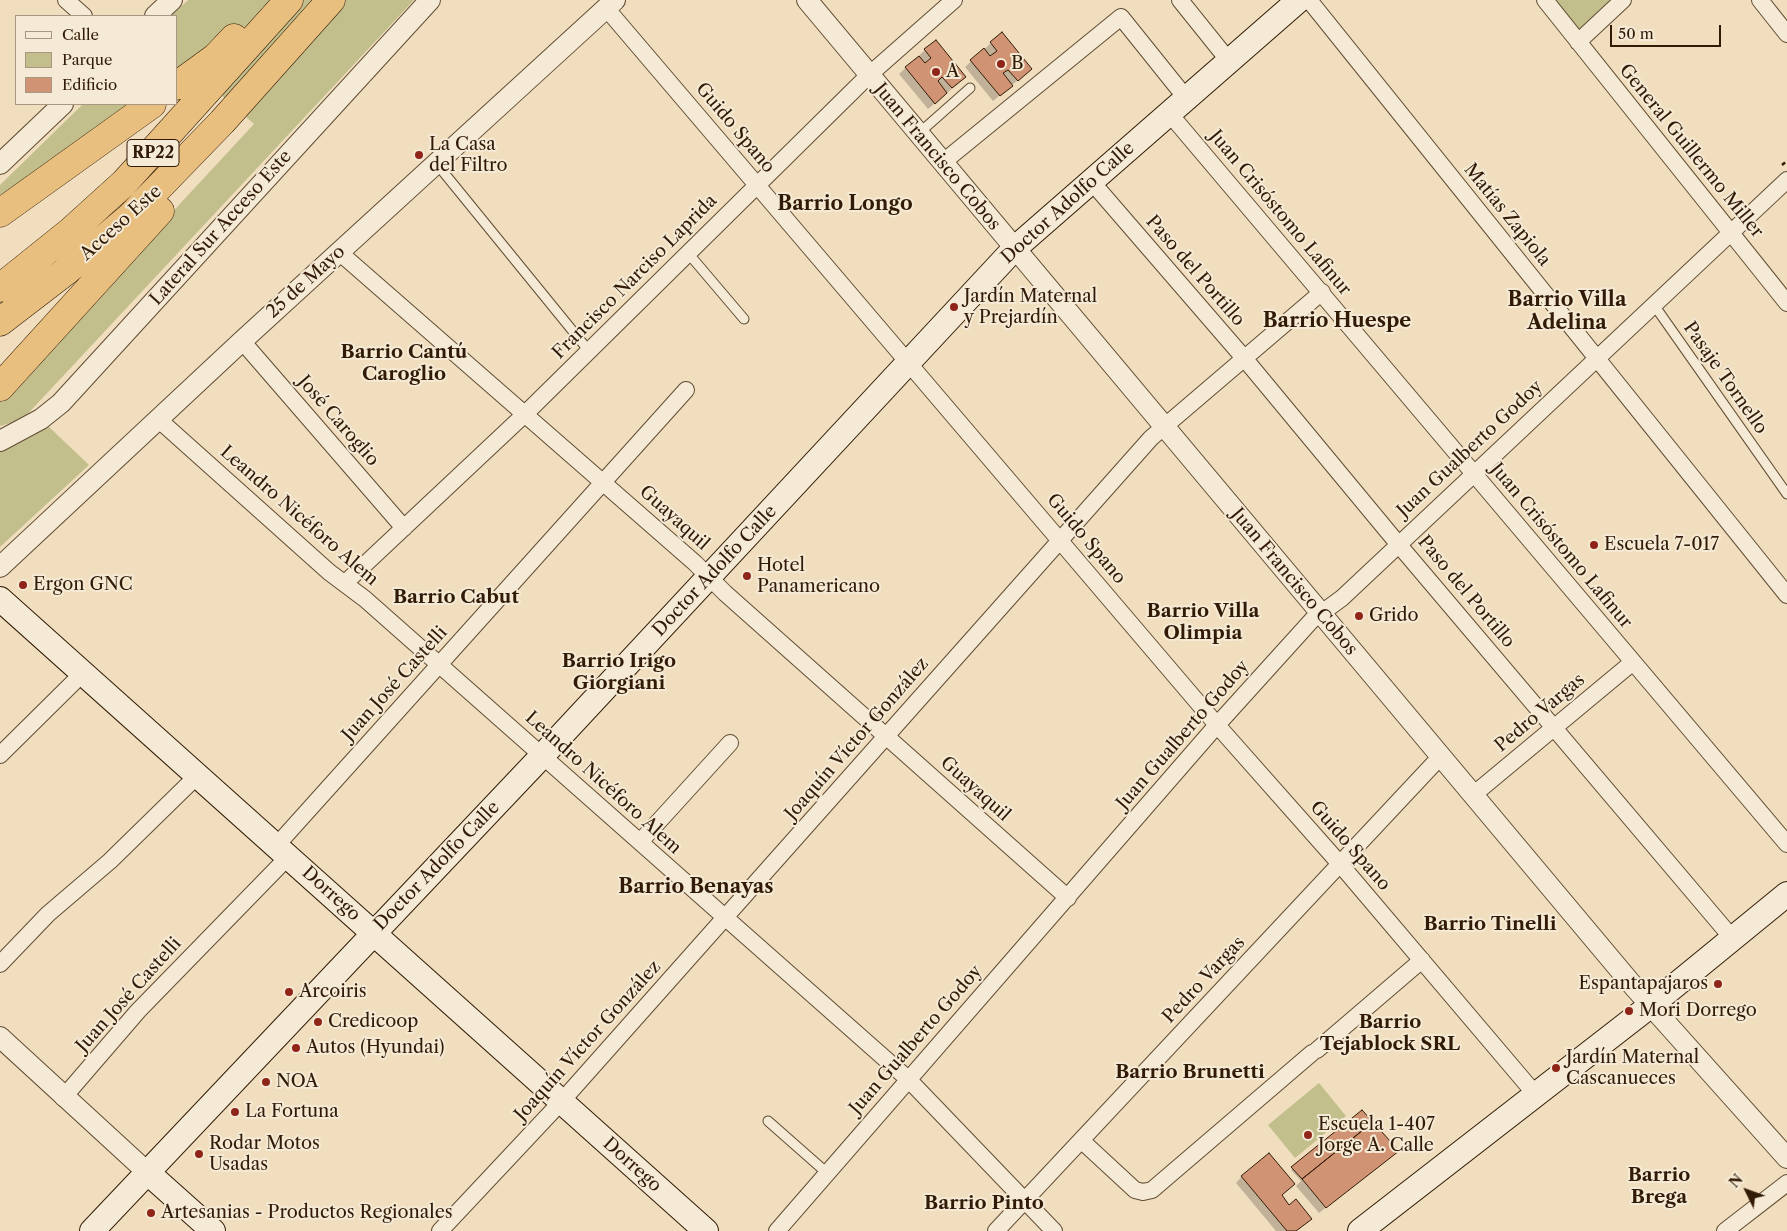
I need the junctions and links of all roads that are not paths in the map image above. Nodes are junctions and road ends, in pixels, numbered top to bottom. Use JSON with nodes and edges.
{"nodes":[{"id":1,"x":66,"y":0,"type":"edge"},
{"id":2,"x":172,"y":0,"type":"edge"},
{"id":3,"x":272,"y":0,"type":"edge"},
{"id":4,"x":289,"y":0,"type":"edge"},
{"id":5,"x":331,"y":0,"type":"edge"},
{"id":6,"x":430,"y":0,"type":"edge"},
{"id":7,"x":807,"y":0,"type":"edge"},
{"id":8,"x":954,"y":0,"type":"edge"},
{"id":9,"x":1180,"y":0,"type":"edge"},
{"id":10,"x":1299,"y":0,"type":"edge"},
{"id":11,"x":1309,"y":0,"type":"edge"},
{"id":12,"x":1545,"y":0,"type":"edge"},
{"id":13,"x":1623,"y":0,"type":"edge"},
{"id":14,"x":1760,"y":0,"type":"edge"},
{"id":15,"x":610,"y":4,"type":"edge"},
{"id":16,"x":83,"y":15,"type":"edge"},
{"id":17,"x":156,"y":15,"type":"edge"},
{"id":18,"x":1787,"y":34,"type":"edge"},
{"id":19,"x":1578,"y":42,"type":"junction"},
{"id":20,"x":1229,"y":61,"type":"junction"},
{"id":21,"x":272,"y":65,"type":"junction"},
{"id":22,"x":869,"y":75,"type":"junction"},
{"id":23,"x":178,"y":85,"type":"edge"},
{"id":24,"x":970,"y":88,"type":"dead end"},
{"id":25,"x":62,"y":105,"type":"edge"},
{"id":26,"x":151,"y":105,"type":"edge"},
{"id":27,"x":1178,"y":105,"type":"junction"},
{"id":28,"x":918,"y":134,"type":"junction"},
{"id":29,"x":436,"y":163,"type":"junction"},
{"id":30,"x":942,"y":163,"type":"junction"},
{"id":31,"x":0,"y":164,"type":"edge"},
{"id":32,"x":1091,"y":180,"type":"junction"},
{"id":33,"x":1787,"y":180,"type":"edge"},
{"id":34,"x":757,"y":185,"type":"junction"},
{"id":35,"x":0,"y":212,"type":"edge"},
{"id":36,"x":1731,"y":232,"type":"junction"},
{"id":37,"x":1014,"y":249,"type":"junction"},
{"id":38,"x":339,"y":252,"type":"junction"},
{"id":39,"x":688,"y":253,"type":"junction"},
{"id":40,"x":0,"y":288,"type":"edge"},
{"id":41,"x":1322,"y":292,"type":"junction"},
{"id":42,"x":1787,"y":303,"type":"edge"},
{"id":43,"x":1654,"y":305,"type":"junction"},
{"id":44,"x":744,"y":319,"type":"dead end"},
{"id":45,"x":0,"y":322,"type":"edge"},
{"id":46,"x":242,"y":341,"type":"junction"},
{"id":47,"x":589,"y":351,"type":"junction"},
{"id":48,"x":1244,"y":358,"type":"junction"},
{"id":49,"x":1597,"y":358,"type":"junction"},
{"id":50,"x":909,"y":363,"type":"junction"},
{"id":51,"x":0,"y":388,"type":"edge"},
{"id":52,"x":686,"y":390,"type":"dead end"},
{"id":53,"x":525,"y":414,"type":"junction"},
{"id":54,"x":158,"y":419,"type":"junction"},
{"id":55,"x":1162,"y":427,"type":"junction"},
{"id":56,"x":0,"y":442,"type":"edge"},
{"id":57,"x":1473,"y":474,"type":"junction"},
{"id":58,"x":603,"y":482,"type":"junction"},
{"id":59,"x":1787,"y":494,"type":"edge"},
{"id":60,"x":404,"y":528,"type":"junction"},
{"id":61,"x":1061,"y":540,"type":"junction"},
{"id":62,"x":1399,"y":545,"type":"junction"},
{"id":63,"x":0,"y":567,"type":"edge"},
{"id":64,"x":709,"y":577,"type":"junction"},
{"id":65,"x":345,"y":583,"type":"junction"},
{"id":66,"x":1787,"y":595,"type":"edge"},
{"id":67,"x":0,"y":598,"type":"edge"},
{"id":68,"x":1320,"y":612,"type":"junction"},
{"id":69,"x":1633,"y":662,"type":"junction"},
{"id":70,"x":440,"y":665,"type":"junction"},
{"id":71,"x":83,"y":674,"type":"junction"},
{"id":72,"x":1217,"y":725,"type":"junction"},
{"id":73,"x":1554,"y":727,"type":"junction"},
{"id":74,"x":886,"y":737,"type":"junction"},
{"id":75,"x":730,"y":743,"type":"dead end"},
{"id":76,"x":0,"y":755,"type":"edge"},
{"id":77,"x":542,"y":756,"type":"junction"},
{"id":78,"x":1440,"y":756,"type":"junction"},
{"id":79,"x":198,"y":775,"type":"junction"},
{"id":80,"x":1473,"y":794,"type":"junction"},
{"id":81,"x":640,"y":842,"type":"junction"},
{"id":82,"x":1787,"y":844,"type":"edge"},
{"id":83,"x":283,"y":850,"type":"junction"},
{"id":84,"x":1340,"y":864,"type":"junction"},
{"id":85,"x":1787,"y":894,"type":"edge"},
{"id":86,"x":1068,"y":898,"type":"junction"},
{"id":87,"x":726,"y":918,"type":"junction"},
{"id":88,"x":374,"y":933,"type":"junction"},
{"id":89,"x":1734,"y":939,"type":"junction"},
{"id":90,"x":1422,"y":960,"type":"junction"},
{"id":91,"x":0,"y":964,"type":"edge"},
{"id":92,"x":1650,"y":1006,"type":"junction"},
{"id":93,"x":0,"y":1037,"type":"edge"},
{"id":94,"x":908,"y":1079,"type":"junction"},
{"id":95,"x":1536,"y":1095,"type":"junction"},
{"id":96,"x":63,"y":1098,"type":"junction"},
{"id":97,"x":561,"y":1102,"type":"junction"},
{"id":98,"x":768,"y":1121,"type":"dead end"},
{"id":99,"x":1082,"y":1141,"type":"junction"},
{"id":100,"x":1787,"y":1158,"type":"edge"},
{"id":101,"x":147,"y":1172,"type":"junction"},
{"id":102,"x":827,"y":1173,"type":"junction"},
{"id":103,"x":1787,"y":1183,"type":"edge"},
{"id":104,"x":1026,"y":1201,"type":"junction"},
{"id":105,"x":92,"y":1231,"type":"edge"},
{"id":106,"x":212,"y":1231,"type":"edge"},
{"id":107,"x":440,"y":1231,"type":"edge"},
{"id":108,"x":706,"y":1231,"type":"edge"},
{"id":109,"x":777,"y":1231,"type":"edge"},
{"id":110,"x":996,"y":1231,"type":"edge"},
{"id":111,"x":1054,"y":1231,"type":"edge"},
{"id":112,"x":1360,"y":1231,"type":"edge"},
{"id":113,"x":1725,"y":1231,"type":"edge"}],
"edges":[{"from":1,"to":16,"type":"street"},
{"from":2,"to":17,"type":"street"},
{"from":3,"to":23,"type":"highway"},
{"from":4,"to":40,"type":"highway","name":"Acceso Este","number":"RP22"},
{"from":5,"to":21,"type":"highway","name":"Acceso Este","number":"RP22"},
{"from":6,"to":56,"type":"street","name":"Lateral Sur Acceso Este"},
{"from":7,"to":22,"type":"street","name":"Juan Francisco Cobos"},
{"from":8,"to":22,"type":"street","name":"Francisco Narciso Laprida"},
{"from":9,"to":20,"type":"street"},
{"from":10,"to":20,"type":"main road","name":"Doctor Adolfo Calle"},
{"from":11,"to":49,"type":"street","name":"Matías Zapiola"},
{"from":12,"to":19,"type":"street","name":"General Guillermo Miller"},
{"from":13,"to":19,"type":"street"},
{"from":14,"to":18,"type":"street"},
{"from":15,"to":29,"type":"street","name":"25 de Mayo"},
{"from":15,"to":34,"type":"street","name":"Guido Spano"},
{"from":19,"to":36,"type":"street","name":"General Guillermo Miller"},
{"from":20,"to":27,"type":"main road","name":"Doctor Adolfo Calle"},
{"from":21,"to":45,"type":"highway","name":"Acceso Este","number":"RP22"},
{"from":21,"to":51,"type":"highway"},
{"from":22,"to":28,"type":"street","name":"Juan Francisco Cobos"},
{"from":22,"to":34,"type":"street","name":"Francisco Narciso Laprida"},
{"from":24,"to":28,"type":"lane"},
{"from":25,"to":31,"type":"street"},
{"from":26,"to":35,"type":"highway"},
{"from":27,"to":30,"type":"street","name":"Juan Crisóstomo Lafinur"},
{"from":27,"to":32,"type":"main road","name":"Doctor Adolfo Calle"},
{"from":27,"to":41,"type":"street","name":"Juan Crisóstomo Lafinur"},
{"from":28,"to":30,"type":"street","name":"Juan Francisco Cobos"},
{"from":29,"to":38,"type":"street","name":"25 de Mayo"},
{"from":29,"to":47,"type":"lane"},
{"from":30,"to":37,"type":"street","name":"Juan Francisco Cobos"},
{"from":32,"to":37,"type":"main road","name":"Doctor Adolfo Calle"},
{"from":32,"to":48,"type":"street","name":"Paso del Portillo"},
{"from":33,"to":36,"type":"street","name":"Juan Gualberto Godoy"},
{"from":34,"to":39,"type":"street","name":"Francisco Narciso Laprida"},
{"from":34,"to":50,"type":"street","name":"Guido Spano"},
{"from":36,"to":42,"type":"street","name":"General Guillermo Miller"},
{"from":36,"to":43,"type":"street","name":"Juan Gualberto Godoy"},
{"from":37,"to":50,"type":"main road","name":"Doctor Adolfo Calle"},
{"from":37,"to":55,"type":"street","name":"Juan Francisco Cobos"},
{"from":38,"to":46,"type":"street","name":"25 de Mayo"},
{"from":38,"to":53,"type":"street","name":"Guayaquil"},
{"from":39,"to":44,"type":"lane"},
{"from":39,"to":47,"type":"street","name":"Francisco Narciso Laprida"},
{"from":41,"to":48,"type":"street","name":"Joaquín Víctor González"},
{"from":41,"to":57,"type":"street","name":"Juan Crisóstomo Lafinur"},
{"from":43,"to":49,"type":"street","name":"Juan Gualberto Godoy"},
{"from":43,"to":59,"type":"lane","name":"Pasaje Tornello"},
{"from":46,"to":54,"type":"street","name":"25 de Mayo"},
{"from":46,"to":60,"type":"street","name":"José Caroglio"},
{"from":47,"to":53,"type":"street","name":"Francisco Narciso Laprida"},
{"from":48,"to":55,"type":"street","name":"Joaquín Víctor González"},
{"from":48,"to":62,"type":"street","name":"Paso del Portillo"},
{"from":49,"to":57,"type":"street","name":"Juan Gualberto Godoy"},
{"from":49,"to":66,"type":"street","name":"Matías Zapiola"},
{"from":50,"to":61,"type":"street","name":"Guido Spano"},
{"from":50,"to":64,"type":"main road","name":"Doctor Adolfo Calle"},
{"from":52,"to":58,"type":"street","name":"Juan José Castelli"},
{"from":53,"to":58,"type":"street","name":"Guayaquil"},
{"from":53,"to":60,"type":"street","name":"Francisco Narciso Laprida"},
{"from":54,"to":63,"type":"street","name":"25 de Mayo"},
{"from":54,"to":65,"type":"street","name":"Leandro Nicéforo Alem"},
{"from":55,"to":61,"type":"street","name":"Joaquín Víctor González"},
{"from":55,"to":68,"type":"street","name":"Juan Francisco Cobos"},
{"from":57,"to":62,"type":"street","name":"Juan Gualberto Godoy"},
{"from":57,"to":69,"type":"street","name":"Juan Crisóstomo Lafinur"},
{"from":58,"to":64,"type":"street","name":"Guayaquil"},
{"from":58,"to":70,"type":"street","name":"Juan José Castelli"},
{"from":60,"to":65,"type":"street","name":"Francisco Narciso Laprida"},
{"from":61,"to":72,"type":"street","name":"Guido Spano"},
{"from":61,"to":74,"type":"street","name":"Joaquín Víctor González"},
{"from":62,"to":68,"type":"street","name":"Juan Gualberto Godoy"},
{"from":62,"to":73,"type":"street","name":"Paso del Portillo"},
{"from":64,"to":74,"type":"street","name":"Guayaquil"},
{"from":64,"to":77,"type":"main road","name":"Doctor Adolfo Calle"},
{"from":65,"to":70,"type":"street","name":"Leandro Nicéforo Alem"},
{"from":67,"to":71,"type":"main road","name":"Dorrego"},
{"from":68,"to":72,"type":"street","name":"Juan Gualberto Godoy"},
{"from":68,"to":78,"type":"street","name":"Juan Francisco Cobos"},
{"from":69,"to":73,"type":"street","name":"Pedro Vargas"},
{"from":69,"to":82,"type":"street","name":"Juan Crisóstomo Lafinur"},
{"from":70,"to":77,"type":"street","name":"Leandro Nicéforo Alem"},
{"from":70,"to":83,"type":"street","name":"Juan José Castelli"},
{"from":71,"to":76,"type":"street"},
{"from":71,"to":79,"type":"main road","name":"Dorrego"},
{"from":72,"to":84,"type":"street","name":"Guido Spano"},
{"from":72,"to":86,"type":"street","name":"Juan Gualberto Godoy"},
{"from":73,"to":80,"type":"street","name":"Pedro Vargas"},
{"from":73,"to":89,"type":"street","name":"Paso del Portillo"},
{"from":74,"to":86,"type":"street","name":"Guayaquil"},
{"from":74,"to":87,"type":"street","name":"Joaquín Víctor González"},
{"from":75,"to":81,"type":"street"},
{"from":77,"to":81,"type":"street","name":"Leandro Nicéforo Alem"},
{"from":77,"to":88,"type":"main road","name":"Doctor Adolfo Calle"},
{"from":78,"to":80,"type":"street","name":"Juan Francisco Cobos"},
{"from":78,"to":84,"type":"street","name":"Pedro Vargas"},
{"from":79,"to":83,"type":"main road","name":"Dorrego"},
{"from":79,"to":91,"type":"street"},
{"from":80,"to":92,"type":"street","name":"Juan Francisco Cobos"},
{"from":81,"to":87,"type":"street","name":"Leandro Nicéforo Alem"},
{"from":83,"to":88,"type":"main road","name":"Dorrego"},
{"from":83,"to":96,"type":"street","name":"Juan José Castelli"},
{"from":84,"to":90,"type":"street","name":"Guido Spano"},
{"from":84,"to":99,"type":"street","name":"Pedro Vargas"},
{"from":85,"to":89,"type":"main road"},
{"from":86,"to":94,"type":"street","name":"Juan Gualberto Godoy"},
{"from":87,"to":94,"type":"street","name":"Leandro Nicéforo Alem"},
{"from":87,"to":97,"type":"street","name":"Joaquín Víctor González"},
{"from":88,"to":97,"type":"main road","name":"Dorrego"},
{"from":88,"to":101,"type":"main road","name":"Doctor Adolfo Calle"},
{"from":89,"to":92,"type":"main road"},
{"from":90,"to":95,"type":"street","name":"Guido Spano"},
{"from":90,"to":99,"type":"street"},
{"from":92,"to":95,"type":"main road"},
{"from":92,"to":100,"type":"street","name":"Juan Francisco Cobos"},
{"from":93,"to":96,"type":"street"},
{"from":94,"to":102,"type":"street","name":"Juan Gualberto Godoy"},
{"from":94,"to":104,"type":"street","name":"Leandro Nicéforo Alem"},
{"from":95,"to":112,"type":"main road"},
{"from":96,"to":101,"type":"street"},
{"from":97,"to":107,"type":"street","name":"Joaquín Víctor González"},
{"from":97,"to":108,"type":"main road","name":"Dorrego"},
{"from":98,"to":102,"type":"lane"},
{"from":99,"to":104,"type":"street","name":"Pedro Vargas"},
{"from":101,"to":105,"type":"main road","name":"Doctor Adolfo Calle"},
{"from":101,"to":106,"type":"main road"},
{"from":102,"to":109,"type":"street","name":"Juan Gualberto Godoy"},
{"from":103,"to":113,"type":"street"},
{"from":104,"to":110,"type":"street","name":"Pedro Vargas"},
{"from":104,"to":111,"type":"street","name":"Leandro Nicéforo Alem"}]}
